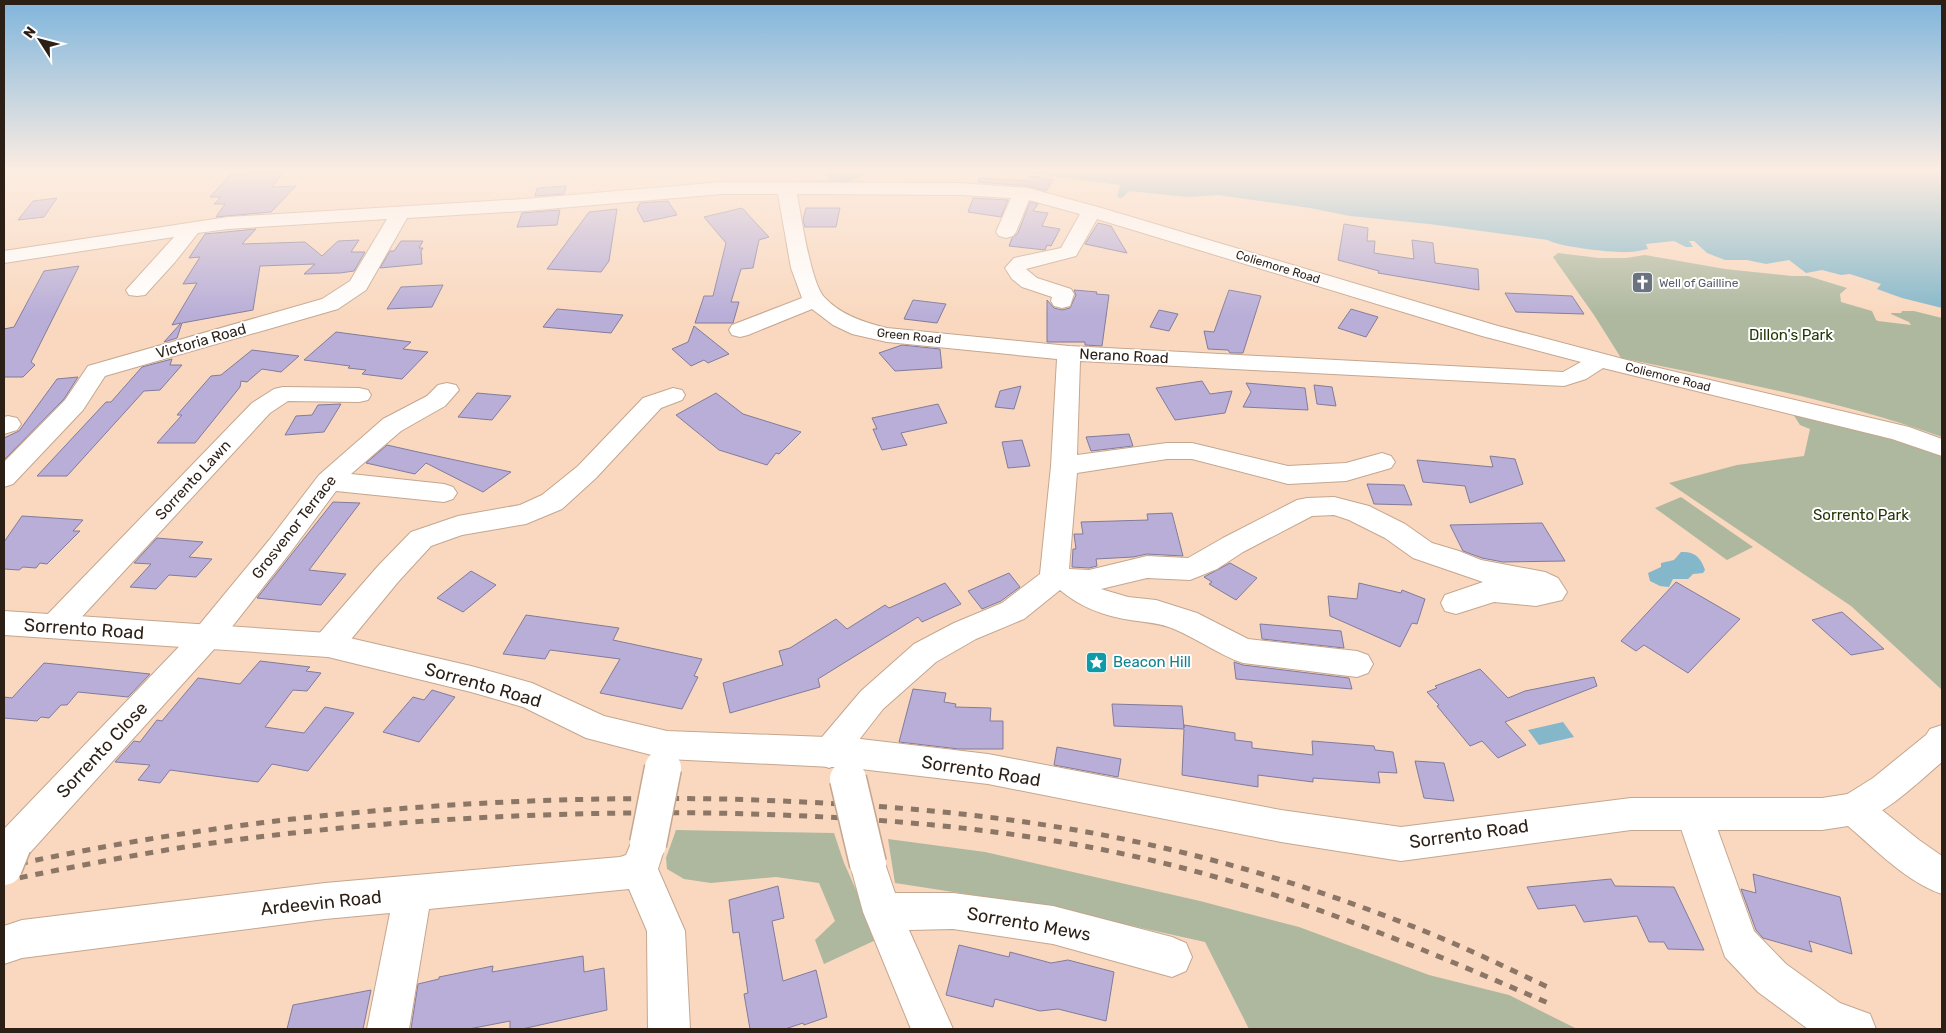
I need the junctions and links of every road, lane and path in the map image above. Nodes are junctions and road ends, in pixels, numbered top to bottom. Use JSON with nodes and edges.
{"nodes":[{"id":1,"x":293,"y":219,"type":"edge"},
{"id":2,"x":396,"y":219,"type":"edge"},
{"id":3,"x":792,"y":219,"type":"edge"},
{"id":4,"x":1011,"y":219,"type":"edge"},
{"id":5,"x":1087,"y":219,"type":"edge"},
{"id":6,"x":1118,"y":219,"type":"edge"},
{"id":7,"x":193,"y":227,"type":"junction"},
{"id":8,"x":1006,"y":232,"type":"dead end"},
{"id":9,"x":4,"y":257,"type":"edge"},
{"id":10,"x":137,"y":290,"type":"dead end"},
{"id":11,"x":814,"y":301,"type":"junction"},
{"id":12,"x":1062,"y":301,"type":"dead end"},
{"id":13,"x":740,"y":330,"type":"dead end"},
{"id":14,"x":1069,"y":353,"type":"junction"},
{"id":15,"x":1597,"y":360,"type":"junction"},
{"id":16,"x":447,"y":390,"type":"dead end"},
{"id":17,"x":359,"y":395,"type":"dead end"},
{"id":18,"x":673,"y":395,"type":"dead end"},
{"id":19,"x":1942,"y":448,"type":"edge"},
{"id":20,"x":1382,"y":462,"type":"dead end"},
{"id":21,"x":1064,"y":466,"type":"junction"},
{"id":22,"x":4,"y":478,"type":"edge"},
{"id":23,"x":328,"y":481,"type":"junction"},
{"id":24,"x":444,"y":493,"type":"dead end"},
{"id":25,"x":1060,"y":580,"type":"junction"},
{"id":26,"x":1456,"y":603,"type":"dead end"},
{"id":27,"x":4,"y":623,"type":"edge"},
{"id":28,"x":55,"y":626,"type":"junction"},
{"id":29,"x":206,"y":638,"type":"junction"},
{"id":30,"x":328,"y":645,"type":"junction"},
{"id":31,"x":1357,"y":664,"type":"dead end"},
{"id":32,"x":1942,"y":739,"type":"edge"},
{"id":33,"x":665,"y":756,"type":"junction"},
{"id":34,"x":843,"y":762,"type":"junction"},
{"id":35,"x":1854,"y":808,"type":"junction"},
{"id":36,"x":1694,"y":814,"type":"junction"},
{"id":37,"x":9,"y":856,"type":"edge"},
{"id":38,"x":643,"y":857,"type":"junction"},
{"id":39,"x":1942,"y":877,"type":"edge"},
{"id":40,"x":413,"y":894,"type":"junction"},
{"id":41,"x":882,"y":912,"type":"junction"},
{"id":42,"x":4,"y":945,"type":"edge"},
{"id":43,"x":1172,"y":957,"type":"dead end"},
{"id":44,"x":388,"y":1029,"type":"edge"},
{"id":45,"x":669,"y":1029,"type":"edge"},
{"id":46,"x":932,"y":1029,"type":"edge"},
{"id":47,"x":1855,"y":1029,"type":"edge"}],
"edges":[{"from":1,"to":7,"type":"street","name":"Coliemore Road"},
{"from":2,"to":22,"type":"street","name":"Victoria Road"},
{"from":3,"to":11,"type":"street"},
{"from":4,"to":8,"type":"street"},
{"from":5,"to":12,"type":"street"},
{"from":6,"to":15,"type":"street","name":"Coliemore Road"},
{"from":7,"to":9,"type":"street","name":"Coliemore Road"},
{"from":7,"to":10,"type":"street"},
{"from":11,"to":13,"type":"street"},
{"from":11,"to":14,"type":"street","name":"Green Road"},
{"from":14,"to":15,"type":"street","name":"Nerano Road"},
{"from":14,"to":21,"type":"street","name":"Nerano Road"},
{"from":15,"to":19,"type":"street","name":"Coliemore Road"},
{"from":16,"to":23,"type":"street","name":"Grosvenor Terrace"},
{"from":17,"to":28,"type":"street","name":"Sorrento Lawn"},
{"from":18,"to":30,"type":"street"},
{"from":20,"to":21,"type":"street"},
{"from":21,"to":25,"type":"street","name":"Nerano Road"},
{"from":23,"to":24,"type":"street"},
{"from":23,"to":29,"type":"street","name":"Grosvenor Terrace"},
{"from":25,"to":26,"type":"street"},
{"from":25,"to":31,"type":"street"},
{"from":25,"to":34,"type":"street"},
{"from":27,"to":28,"type":"street","name":"Sorrento Road"},
{"from":28,"to":29,"type":"street","name":"Sorrento Road"},
{"from":29,"to":30,"type":"street","name":"Sorrento Road"},
{"from":29,"to":37,"type":"street","name":"Sorrento Close"},
{"from":30,"to":33,"type":"street","name":"Sorrento Road"},
{"from":32,"to":35,"type":"street","name":"Sorrento Road"},
{"from":33,"to":34,"type":"street","name":"Sorrento Road"},
{"from":33,"to":38,"type":"street","bridge":true},
{"from":34,"to":36,"type":"street","name":"Sorrento Road"},
{"from":34,"to":41,"type":"street","bridge":true},
{"from":35,"to":36,"type":"street","name":"Sorrento Road"},
{"from":35,"to":39,"type":"street"},
{"from":36,"to":47,"type":"street"},
{"from":38,"to":40,"type":"street","name":"Ardeevin Road"},
{"from":38,"to":45,"type":"street"},
{"from":40,"to":42,"type":"street","name":"Ardeevin Road"},
{"from":40,"to":44,"type":"street"},
{"from":41,"to":43,"type":"street","name":"Sorrento Mews"},
{"from":41,"to":46,"type":"street"}]}
